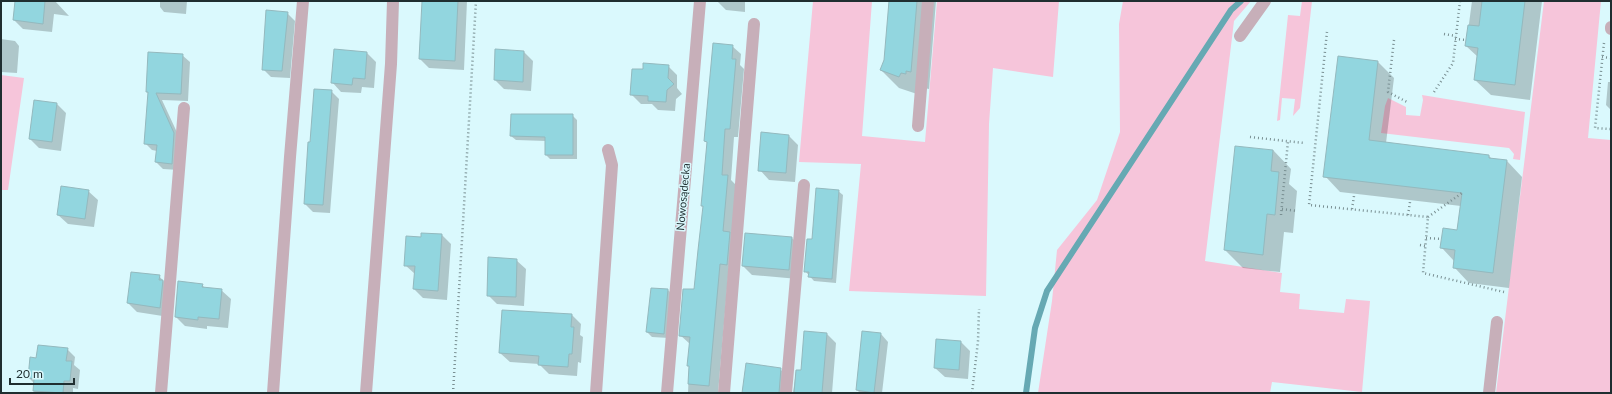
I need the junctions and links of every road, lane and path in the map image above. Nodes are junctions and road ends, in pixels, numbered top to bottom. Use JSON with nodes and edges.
{"nodes":[{"id":1,"x":304,"y":1,"type":"edge"},
{"id":2,"x":394,"y":1,"type":"edge"},
{"id":3,"x":476,"y":1,"type":"edge"},
{"id":4,"x":700,"y":1,"type":"edge"},
{"id":5,"x":928,"y":1,"type":"edge"},
{"id":6,"x":1265,"y":1,"type":"edge"},
{"id":7,"x":1460,"y":1,"type":"edge"},
{"id":8,"x":754,"y":24,"type":"dead end"},
{"id":9,"x":1327,"y":32,"type":"dead end"},
{"id":10,"x":1444,"y":34,"type":"dead end"},
{"id":11,"x":1240,"y":36,"type":"dead end"},
{"id":12,"x":1455,"y":38,"type":"junction"},
{"id":13,"x":1394,"y":40,"type":"dead end"},
{"id":14,"x":1466,"y":40,"type":"dead end"},
{"id":15,"x":1611,"y":58,"type":"edge"},
{"id":16,"x":1434,"y":92,"type":"dead end"},
{"id":17,"x":1407,"y":102,"type":"dead end"},
{"id":18,"x":184,"y":108,"type":"dead end"},
{"id":19,"x":918,"y":126,"type":"dead end"},
{"id":20,"x":1611,"y":129,"type":"edge"},
{"id":21,"x":1250,"y":137,"type":"dead end"},
{"id":22,"x":1288,"y":141,"type":"junction"},
{"id":23,"x":1304,"y":143,"type":"dead end"},
{"id":24,"x":608,"y":150,"type":"dead end"},
{"id":25,"x":804,"y":186,"type":"dead end"},
{"id":26,"x":1462,"y":193,"type":"dead end"},
{"id":27,"x":1354,"y":196,"type":"dead end"},
{"id":28,"x":1410,"y":202,"type":"dead end"},
{"id":29,"x":1282,"y":209,"type":"junction"},
{"id":30,"x":1352,"y":209,"type":"junction"},
{"id":31,"x":1297,"y":211,"type":"dead end"},
{"id":32,"x":1281,"y":215,"type":"dead end"},
{"id":33,"x":1408,"y":215,"type":"junction"},
{"id":34,"x":1428,"y":217,"type":"junction"},
{"id":35,"x":1426,"y":238,"type":"junction"},
{"id":36,"x":1442,"y":239,"type":"dead end"},
{"id":37,"x":1420,"y":245,"type":"dead end"},
{"id":38,"x":1426,"y":246,"type":"junction"},
{"id":39,"x":1504,"y":292,"type":"dead end"},
{"id":40,"x":979,"y":309,"type":"dead end"},
{"id":41,"x":1497,"y":322,"type":"dead end"},
{"id":42,"x":161,"y":393,"type":"edge"},
{"id":43,"x":273,"y":393,"type":"edge"},
{"id":44,"x":366,"y":393,"type":"edge"},
{"id":45,"x":453,"y":393,"type":"edge"},
{"id":46,"x":596,"y":393,"type":"edge"},
{"id":47,"x":667,"y":393,"type":"edge"},
{"id":48,"x":724,"y":393,"type":"edge"},
{"id":49,"x":786,"y":393,"type":"edge"},
{"id":50,"x":972,"y":393,"type":"edge"},
{"id":51,"x":1489,"y":393,"type":"edge"}],
"edges":[{"from":1,"to":43,"type":"lane"},
{"from":2,"to":44,"type":"lane"},
{"from":3,"to":45,"type":"path"},
{"from":4,"to":47,"type":"lane","name":"Nowosądecka"},
{"from":5,"to":19,"type":"lane"},
{"from":6,"to":11,"type":"lane"},
{"from":7,"to":12,"type":"path"},
{"from":8,"to":48,"type":"lane"},
{"from":9,"to":30,"type":"path"},
{"from":10,"to":12,"type":"path"},
{"from":12,"to":14,"type":"path"},
{"from":12,"to":16,"type":"path"},
{"from":13,"to":17,"type":"path"},
{"from":15,"to":20,"type":"path"},
{"from":18,"to":42,"type":"lane"},
{"from":21,"to":22,"type":"path"},
{"from":22,"to":23,"type":"path"},
{"from":22,"to":29,"type":"path"},
{"from":24,"to":46,"type":"lane"},
{"from":25,"to":49,"type":"lane"},
{"from":26,"to":34,"type":"path"},
{"from":27,"to":30,"type":"path"},
{"from":28,"to":33,"type":"path"},
{"from":29,"to":31,"type":"path"},
{"from":29,"to":32,"type":"path"},
{"from":30,"to":33,"type":"path"},
{"from":33,"to":34,"type":"path"},
{"from":34,"to":35,"type":"path"},
{"from":35,"to":36,"type":"path"},
{"from":35,"to":38,"type":"path"},
{"from":37,"to":38,"type":"path"},
{"from":38,"to":39,"type":"path"},
{"from":40,"to":50,"type":"path"},
{"from":41,"to":51,"type":"lane"}]}
